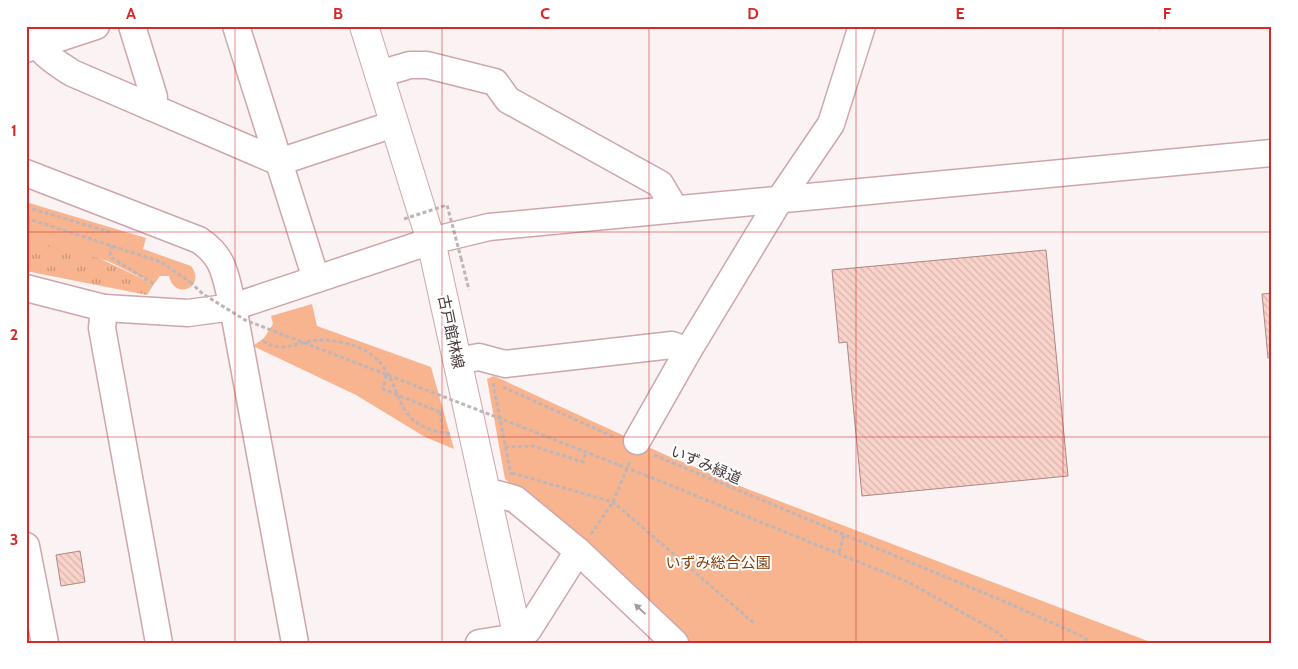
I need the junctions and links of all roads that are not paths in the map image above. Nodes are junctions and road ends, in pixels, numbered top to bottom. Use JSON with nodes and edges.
{"nodes":[{"id":1,"x":96,"y":26,"type":"edge"},
{"id":2,"x":132,"y":26,"type":"edge"},
{"id":3,"x":236,"y":26,"type":"edge"},
{"id":4,"x":364,"y":26,"type":"edge"},
{"id":5,"x":862,"y":26,"type":"edge"},
{"id":6,"x":32,"y":40,"type":"edge"},
{"id":7,"x":379,"y":74,"type":"junction"},
{"id":8,"x":151,"y":107,"type":"junction"},
{"id":9,"x":394,"y":124,"type":"junction"},
{"id":10,"x":1272,"y":153,"type":"edge"},
{"id":11,"x":279,"y":162,"type":"junction"},
{"id":12,"x":26,"y":173,"type":"edge"},
{"id":13,"x":780,"y":199,"type":"junction"},
{"id":14,"x":675,"y":209,"type":"junction"},
{"id":15,"x":431,"y":241,"type":"junction"},
{"id":16,"x":316,"y":279,"type":"junction"},
{"id":17,"x":26,"y":288,"type":"edge"},
{"id":18,"x":233,"y":307,"type":"junction"},
{"id":19,"x":104,"y":308,"type":"junction"},
{"id":20,"x":688,"y":351,"type":"junction"},
{"id":21,"x":457,"y":361,"type":"junction"},
{"id":22,"x":636,"y":444,"type":"road end"},
{"id":23,"x":486,"y":495,"type":"junction"},
{"id":24,"x":26,"y":546,"type":"edge"},
{"id":25,"x":578,"y":551,"type":"junction"},
{"id":26,"x":30,"y":585,"type":"edge"},
{"id":27,"x":518,"y":640,"type":"edge"},
{"id":28,"x":45,"y":643,"type":"edge"},
{"id":29,"x":159,"y":643,"type":"edge"},
{"id":30,"x":295,"y":643,"type":"edge"},
{"id":31,"x":479,"y":643,"type":"edge"},
{"id":32,"x":676,"y":643,"type":"edge"}],
"edges":[{"from":1,"to":6,"type":"street"},
{"from":2,"to":8,"type":"street"},
{"from":3,"to":11,"type":"street"},
{"from":4,"to":7,"type":"main road","name":"古戸館林線"},
{"from":5,"to":13,"type":"street"},
{"from":6,"to":8,"type":"street"},
{"from":7,"to":9,"type":"main road","name":"古戸館林線"},
{"from":7,"to":14,"type":"street"},
{"from":8,"to":11,"type":"street"},
{"from":9,"to":11,"type":"street"},
{"from":9,"to":15,"type":"main road","name":"古戸館林線"},
{"from":10,"to":13,"type":"street"},
{"from":11,"to":16,"type":"street"},
{"from":12,"to":18,"type":"street"},
{"from":13,"to":14,"type":"street"},
{"from":13,"to":20,"type":"street"},
{"from":14,"to":15,"type":"street"},
{"from":15,"to":16,"type":"street"},
{"from":15,"to":21,"type":"main road","name":"古戸館林線"},
{"from":16,"to":18,"type":"street"},
{"from":17,"to":19,"type":"street"},
{"from":18,"to":19,"type":"street"},
{"from":18,"to":30,"type":"street"},
{"from":19,"to":29,"type":"street"},
{"from":20,"to":21,"type":"street"},
{"from":20,"to":22,"type":"street"},
{"from":21,"to":23,"type":"main road","name":"古戸館林線"},
{"from":23,"to":25,"type":"street"},
{"from":23,"to":27,"type":"main road","name":"古戸館林線"},
{"from":24,"to":26,"type":"street"},
{"from":25,"to":27,"type":"street"},
{"from":32,"to":25,"type":"street","one_way":true},
{"from":26,"to":28,"type":"street"},
{"from":27,"to":31,"type":"street"}]}
